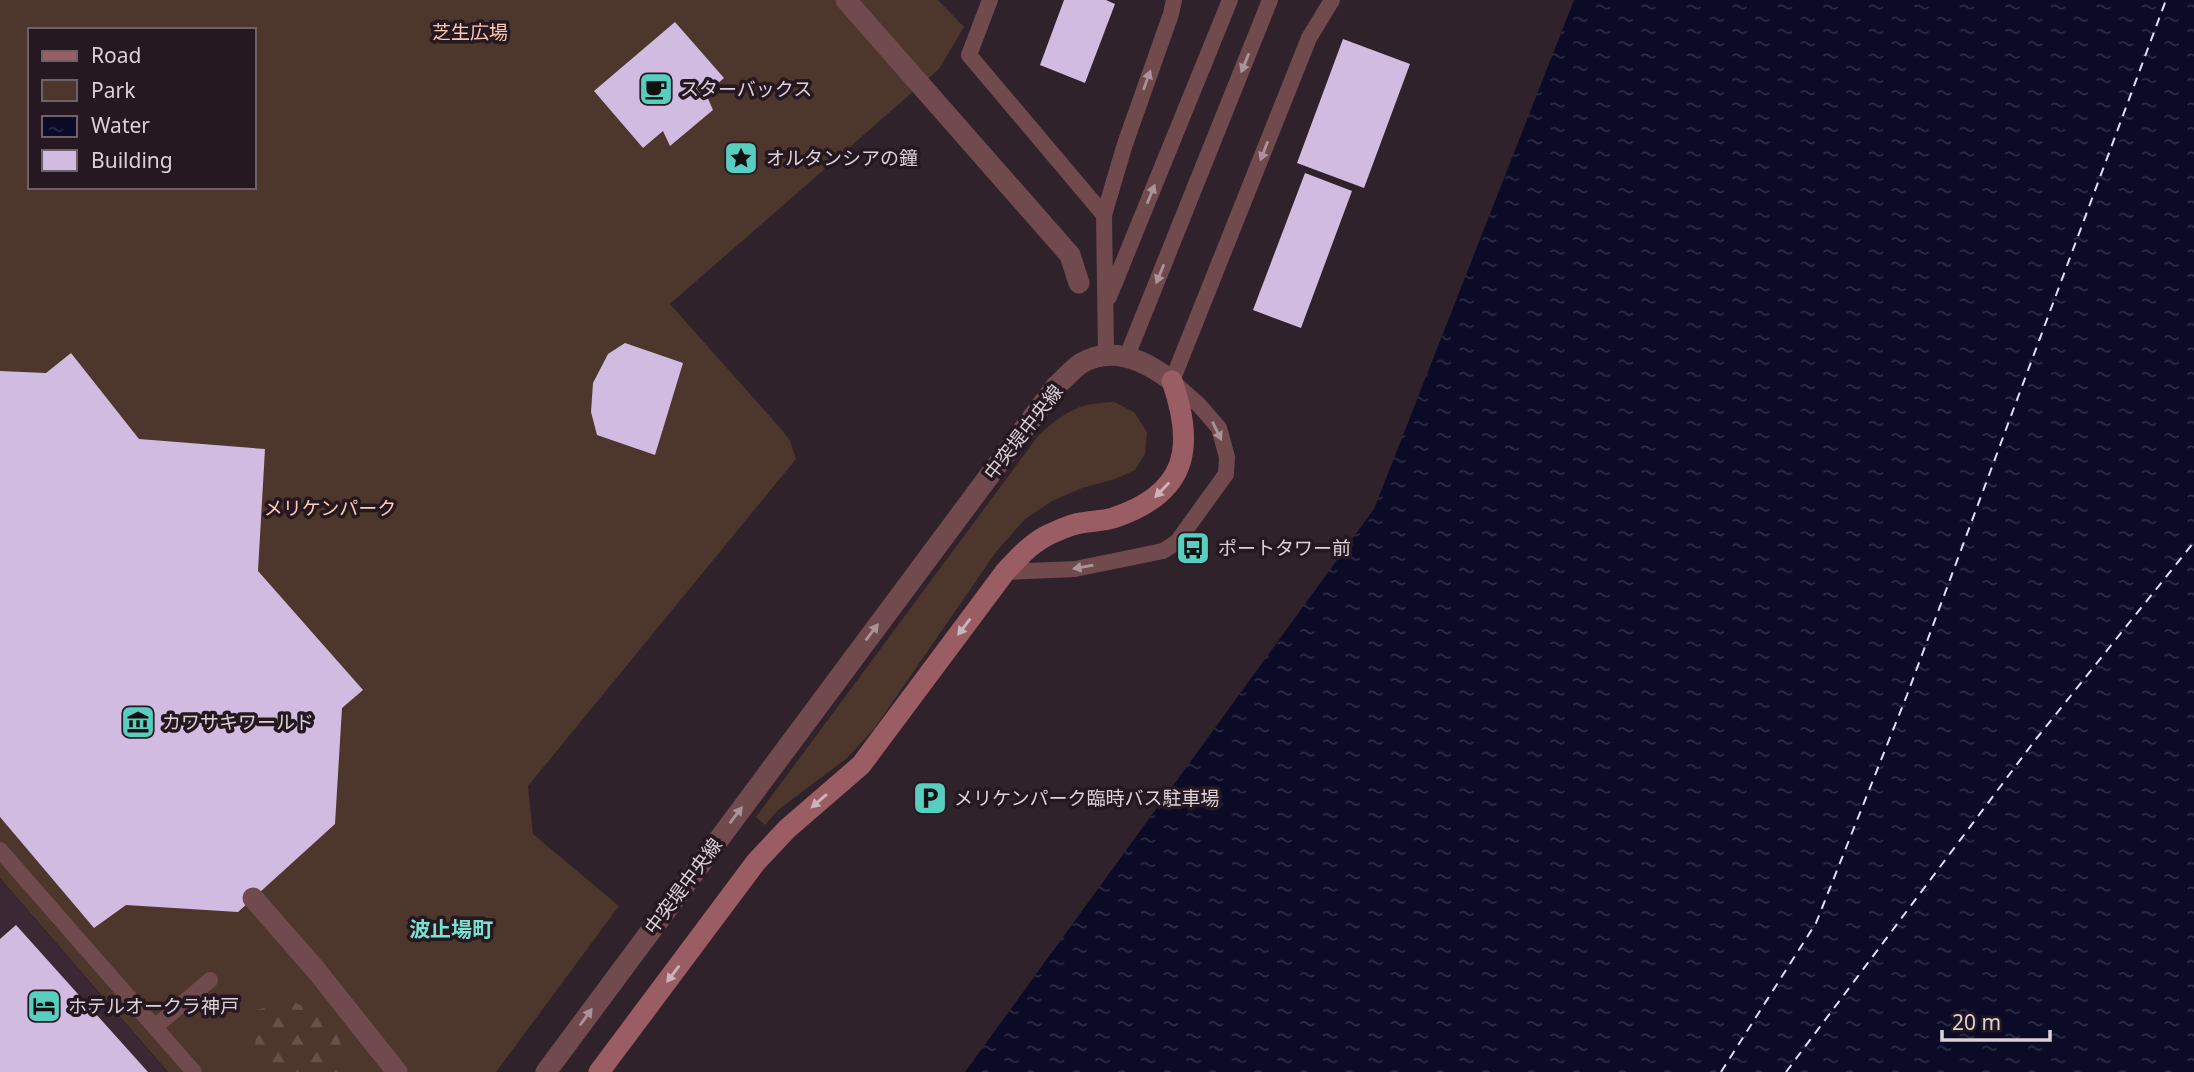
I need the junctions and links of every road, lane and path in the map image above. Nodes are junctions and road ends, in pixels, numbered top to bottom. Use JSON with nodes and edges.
{"nodes":[{"id":1,"x":846,"y":0,"type":"edge"},
{"id":2,"x":990,"y":0,"type":"edge"},
{"id":3,"x":1174,"y":0,"type":"edge"},
{"id":4,"x":1230,"y":0,"type":"edge"},
{"id":5,"x":1270,"y":0,"type":"edge"},
{"id":6,"x":1332,"y":0,"type":"edge"},
{"id":7,"x":1104,"y":215,"type":"junction"},
{"id":8,"x":1079,"y":283,"type":"dead end"},
{"id":9,"x":1107,"y":303,"type":"junction"},
{"id":10,"x":1116,"y":355,"type":"junction"},
{"id":11,"x":1172,"y":381,"type":"junction"},
{"id":12,"x":1005,"y":572,"type":"junction"},
{"id":13,"x":0,"y":850,"type":"edge"},
{"id":14,"x":253,"y":898,"type":"dead end"},
{"id":15,"x":210,"y":980,"type":"dead end"},
{"id":16,"x":155,"y":1027,"type":"junction"},
{"id":17,"x":194,"y":1072,"type":"edge"},
{"id":18,"x":397,"y":1072,"type":"edge"},
{"id":19,"x":545,"y":1072,"type":"edge"},
{"id":20,"x":599,"y":1072,"type":"edge"}],
"edges":[{"from":1,"to":8,"type":"street"},
{"from":2,"to":7,"type":"lane"},
{"from":7,"to":3,"type":"lane","one_way":true},
{"from":9,"to":4,"type":"lane","one_way":true},
{"from":5,"to":10,"type":"lane","one_way":true},
{"from":6,"to":11,"type":"lane","one_way":true},
{"from":7,"to":9,"type":"lane"},
{"from":9,"to":10,"type":"lane"},
{"from":10,"to":11,"type":"street"},
{"from":19,"to":10,"type":"street","name":"中突堤中央線","one_way":true},
{"from":11,"to":12,"type":"street","one_way":true},
{"from":11,"to":12,"type":"lane","one_way":true},
{"from":12,"to":20,"type":"street","one_way":true},
{"from":13,"to":16,"type":"lane"},
{"from":14,"to":18,"type":"street"},
{"from":15,"to":16,"type":"lane"},
{"from":16,"to":17,"type":"lane"}]}
